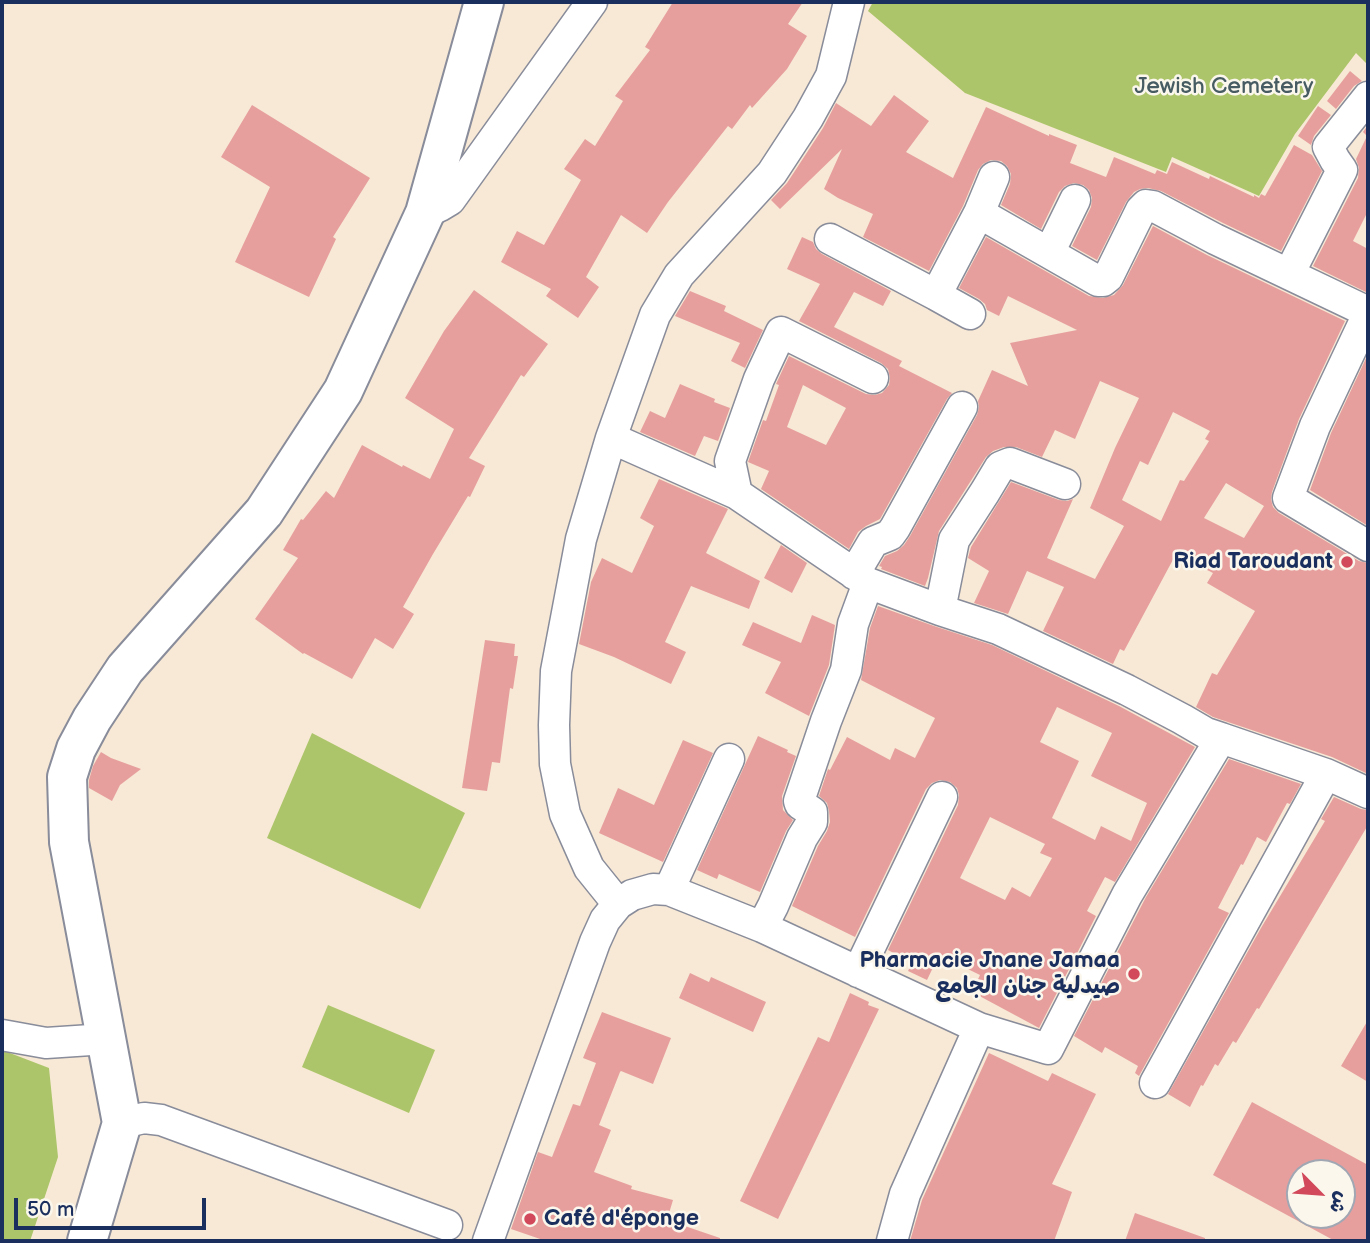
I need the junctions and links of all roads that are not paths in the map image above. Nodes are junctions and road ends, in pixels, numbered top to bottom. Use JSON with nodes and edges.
{"nodes":[{"id":1,"x":484,"y":2,"type":"edge"},
{"id":2,"x":592,"y":2,"type":"edge"},
{"id":3,"x":849,"y":2,"type":"edge"},
{"id":4,"x":1368,"y":97,"type":"edge"},
{"id":5,"x":994,"y":177,"type":"dead end"},
{"id":6,"x":1074,"y":200,"type":"dead end"},
{"id":7,"x":425,"y":213,"type":"junction"},
{"id":8,"x":979,"y":213,"type":"junction"},
{"id":9,"x":830,"y":239,"type":"dead end"},
{"id":10,"x":1049,"y":253,"type":"junction"},
{"id":11,"x":1289,"y":274,"type":"junction"},
{"id":12,"x":936,"y":295,"type":"junction"},
{"id":13,"x":1368,"y":313,"type":"edge"},
{"id":14,"x":970,"y":314,"type":"dead end"},
{"id":15,"x":873,"y":378,"type":"dead end"},
{"id":16,"x":962,"y":407,"type":"dead end"},
{"id":17,"x":611,"y":438,"type":"junction"},
{"id":18,"x":1065,"y":484,"type":"dead end"},
{"id":19,"x":737,"y":495,"type":"junction"},
{"id":20,"x":1368,"y":546,"type":"edge"},
{"id":21,"x":861,"y":579,"type":"junction"},
{"id":22,"x":940,"y":610,"type":"junction"},
{"id":23,"x":1221,"y":738,"type":"junction"},
{"id":24,"x":729,"y":759,"type":"dead end"},
{"id":25,"x":1326,"y":774,"type":"junction"},
{"id":26,"x":1368,"y":793,"type":"edge"},
{"id":27,"x":942,"y":797,"type":"dead end"},
{"id":28,"x":669,"y":891,"type":"junction"},
{"id":29,"x":618,"y":904,"type":"junction"},
{"id":30,"x":762,"y":927,"type":"junction"},
{"id":31,"x":858,"y":972,"type":"junction"},
{"id":32,"x":979,"y":1028,"type":"junction"},
{"id":33,"x":2,"y":1035,"type":"edge"},
{"id":34,"x":106,"y":1039,"type":"junction"},
{"id":35,"x":1155,"y":1083,"type":"dead end"},
{"id":36,"x":122,"y":1123,"type":"junction"},
{"id":37,"x":87,"y":1241,"type":"edge"},
{"id":38,"x":490,"y":1241,"type":"edge"},
{"id":39,"x":892,"y":1241,"type":"edge"}],
"edges":[{"from":1,"to":7,"type":"main road"},
{"from":2,"to":7,"type":"street"},
{"from":3,"to":17,"type":"street"},
{"from":4,"to":11,"type":"street"},
{"from":5,"to":8,"type":"street"},
{"from":6,"to":10,"type":"street"},
{"from":7,"to":34,"type":"main road"},
{"from":8,"to":10,"type":"street"},
{"from":8,"to":12,"type":"street"},
{"from":9,"to":12,"type":"street"},
{"from":10,"to":11,"type":"street"},
{"from":11,"to":13,"type":"street"},
{"from":12,"to":14,"type":"street"},
{"from":13,"to":20,"type":"street"},
{"from":15,"to":19,"type":"street"},
{"from":16,"to":21,"type":"street"},
{"from":17,"to":19,"type":"street"},
{"from":17,"to":29,"type":"street"},
{"from":18,"to":22,"type":"street"},
{"from":19,"to":21,"type":"street"},
{"from":21,"to":22,"type":"street"},
{"from":21,"to":30,"type":"street"},
{"from":22,"to":23,"type":"street"},
{"from":23,"to":25,"type":"street"},
{"from":23,"to":32,"type":"street"},
{"from":24,"to":28,"type":"street"},
{"from":25,"to":26,"type":"street"},
{"from":25,"to":35,"type":"street"},
{"from":27,"to":31,"type":"street"},
{"from":28,"to":29,"type":"street"},
{"from":28,"to":30,"type":"street"},
{"from":29,"to":38,"type":"street"},
{"from":30,"to":31,"type":"street"},
{"from":31,"to":32,"type":"street"},
{"from":32,"to":39,"type":"street"},
{"from":33,"to":34,"type":"street"},
{"from":34,"to":36,"type":"main road"},
{"from":36,"to":37,"type":"main road"},
{"from":36,"to":38,"type":"street"}]}
